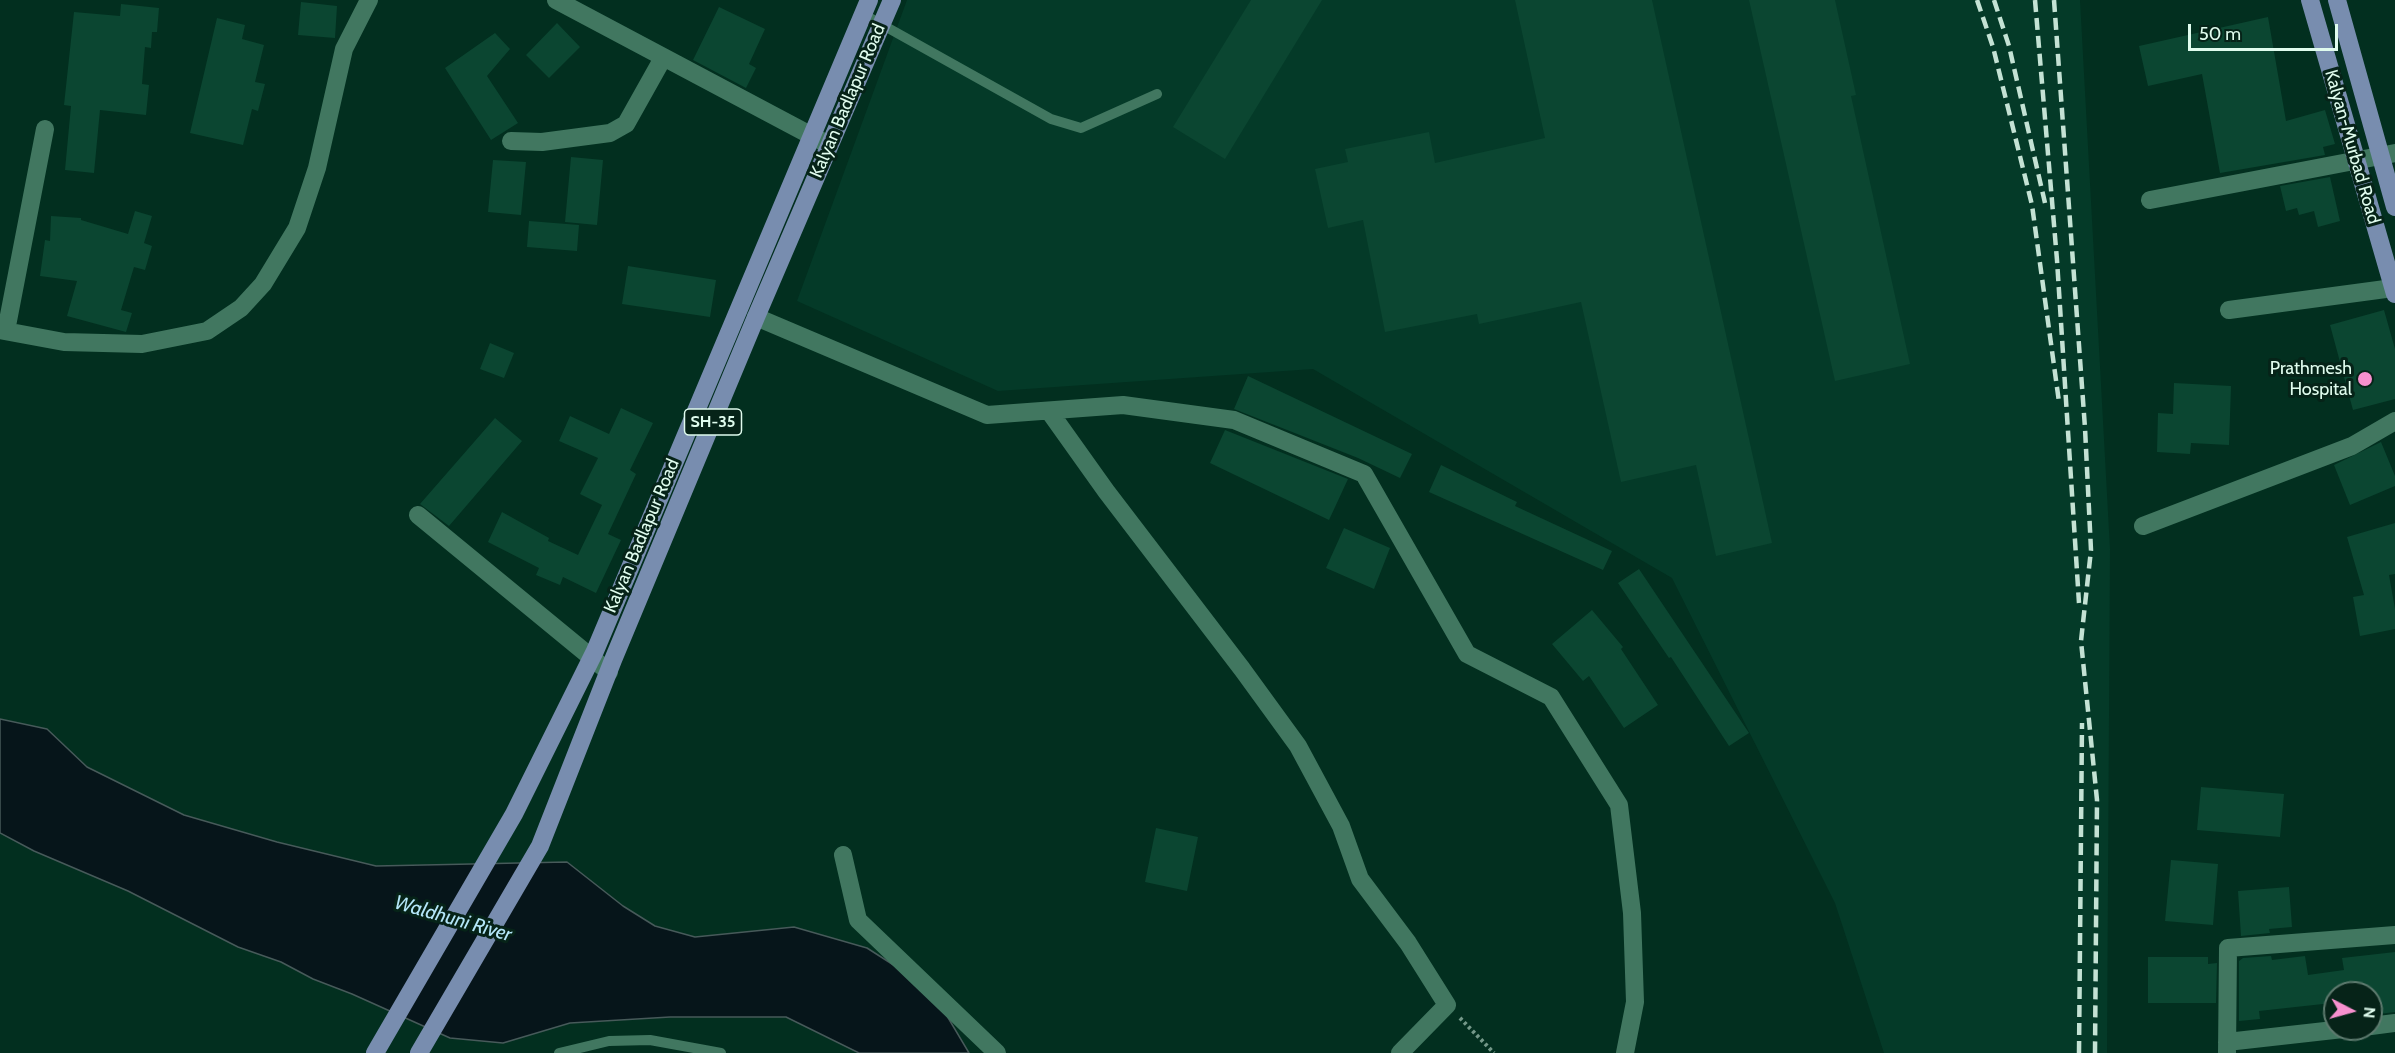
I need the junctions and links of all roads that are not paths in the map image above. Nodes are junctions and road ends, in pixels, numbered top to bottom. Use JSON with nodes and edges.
{"nodes":[{"id":1,"x":369,"y":0,"type":"edge"},
{"id":2,"x":556,"y":0,"type":"edge"},
{"id":3,"x":892,"y":0,"type":"edge"},
{"id":4,"x":2310,"y":0,"type":"edge"},
{"id":5,"x":2337,"y":0,"type":"edge"},
{"id":6,"x":866,"y":7,"type":"edge"},
{"id":7,"x":881,"y":25,"type":"junction"},
{"id":8,"x":663,"y":58,"type":"junction"},
{"id":9,"x":1157,"y":94,"type":"dead end"},
{"id":10,"x":45,"y":129,"type":"dead end"},
{"id":11,"x":811,"y":135,"type":"junction"},
{"id":12,"x":511,"y":141,"type":"dead end"},
{"id":13,"x":829,"y":145,"type":"junction"},
{"id":14,"x":2387,"y":154,"type":"edge"},
{"id":15,"x":2354,"y":160,"type":"junction"},
{"id":16,"x":2150,"y":200,"type":"dead end"},
{"id":17,"x":2395,"y":207,"type":"edge"},
{"id":18,"x":2394,"y":291,"type":"edge"},
{"id":19,"x":2229,"y":310,"type":"dead end"},
{"id":20,"x":756,"y":317,"type":"junction"},
{"id":21,"x":3,"y":331,"type":"edge"},
{"id":22,"x":1049,"y":411,"type":"junction"},
{"id":23,"x":2395,"y":421,"type":"edge"},
{"id":24,"x":418,"y":515,"type":"dead end"},
{"id":25,"x":2143,"y":526,"type":"dead end"},
{"id":26,"x":591,"y":657,"type":"junction"},
{"id":27,"x":609,"y":672,"type":"junction"},
{"id":28,"x":843,"y":855,"type":"dead end"},
{"id":29,"x":2395,"y":935,"type":"edge"},
{"id":30,"x":2323,"y":1032,"type":"edge"},
{"id":31,"x":2227,"y":1048,"type":"edge"},
{"id":32,"x":376,"y":1052,"type":"edge"},
{"id":33,"x":419,"y":1053,"type":"edge"},
{"id":34,"x":559,"y":1053,"type":"edge"},
{"id":35,"x":721,"y":1053,"type":"edge"},
{"id":36,"x":997,"y":1053,"type":"edge"},
{"id":37,"x":1400,"y":1053,"type":"edge"},
{"id":38,"x":1625,"y":1053,"type":"edge"}],
"edges":[{"from":1,"to":21,"type":"street"},
{"from":2,"to":8,"type":"street"},
{"from":3,"to":7,"type":"main road","name":"Kalyan Badlapur Road","number":"SH-35"},
{"from":4,"to":15,"type":"main road","name":"Kalyan-Murbad Road"},
{"from":5,"to":14,"type":"main road","name":"Kalyan-Murbad Road"},
{"from":6,"to":7,"type":"lane"},
{"from":6,"to":11,"type":"main road","name":"Kalyan Badlapur Road","number":"SH-35"},
{"from":7,"to":9,"type":"lane"},
{"from":7,"to":13,"type":"main road","name":"Kalyan Badlapur Road","number":"SH-35"},
{"from":8,"to":11,"type":"street"},
{"from":8,"to":12,"type":"street"},
{"from":10,"to":21,"type":"street"},
{"from":11,"to":13,"type":"street"},
{"from":11,"to":26,"type":"main road","name":"Kalyan Badlapur Road","number":"SH-35"},
{"from":13,"to":20,"type":"main road","name":"Kalyan Badlapur Road","number":"SH-35"},
{"from":14,"to":15,"type":"street"},
{"from":14,"to":17,"type":"main road","name":"Kalyan-Murbad Road"},
{"from":15,"to":16,"type":"street"},
{"from":15,"to":18,"type":"main road","name":"Kalyan-Murbad Road"},
{"from":18,"to":19,"type":"street"},
{"from":20,"to":22,"type":"street"},
{"from":20,"to":27,"type":"main road","name":"Kalyan Badlapur Road","number":"SH-35"},
{"from":22,"to":37,"type":"street"},
{"from":22,"to":38,"type":"street"},
{"from":23,"to":25,"type":"street"},
{"from":24,"to":26,"type":"street"},
{"from":26,"to":27,"type":"street"},
{"from":26,"to":32,"type":"main road","name":"Kalyan Badlapur Road","number":"SH-35"},
{"from":27,"to":33,"type":"main road","name":"Kalyan Badlapur Road","number":"SH-35"},
{"from":28,"to":36,"type":"street"},
{"from":29,"to":31,"type":"street"},
{"from":30,"to":31,"type":"street"},
{"from":34,"to":35,"type":"lane"}]}
